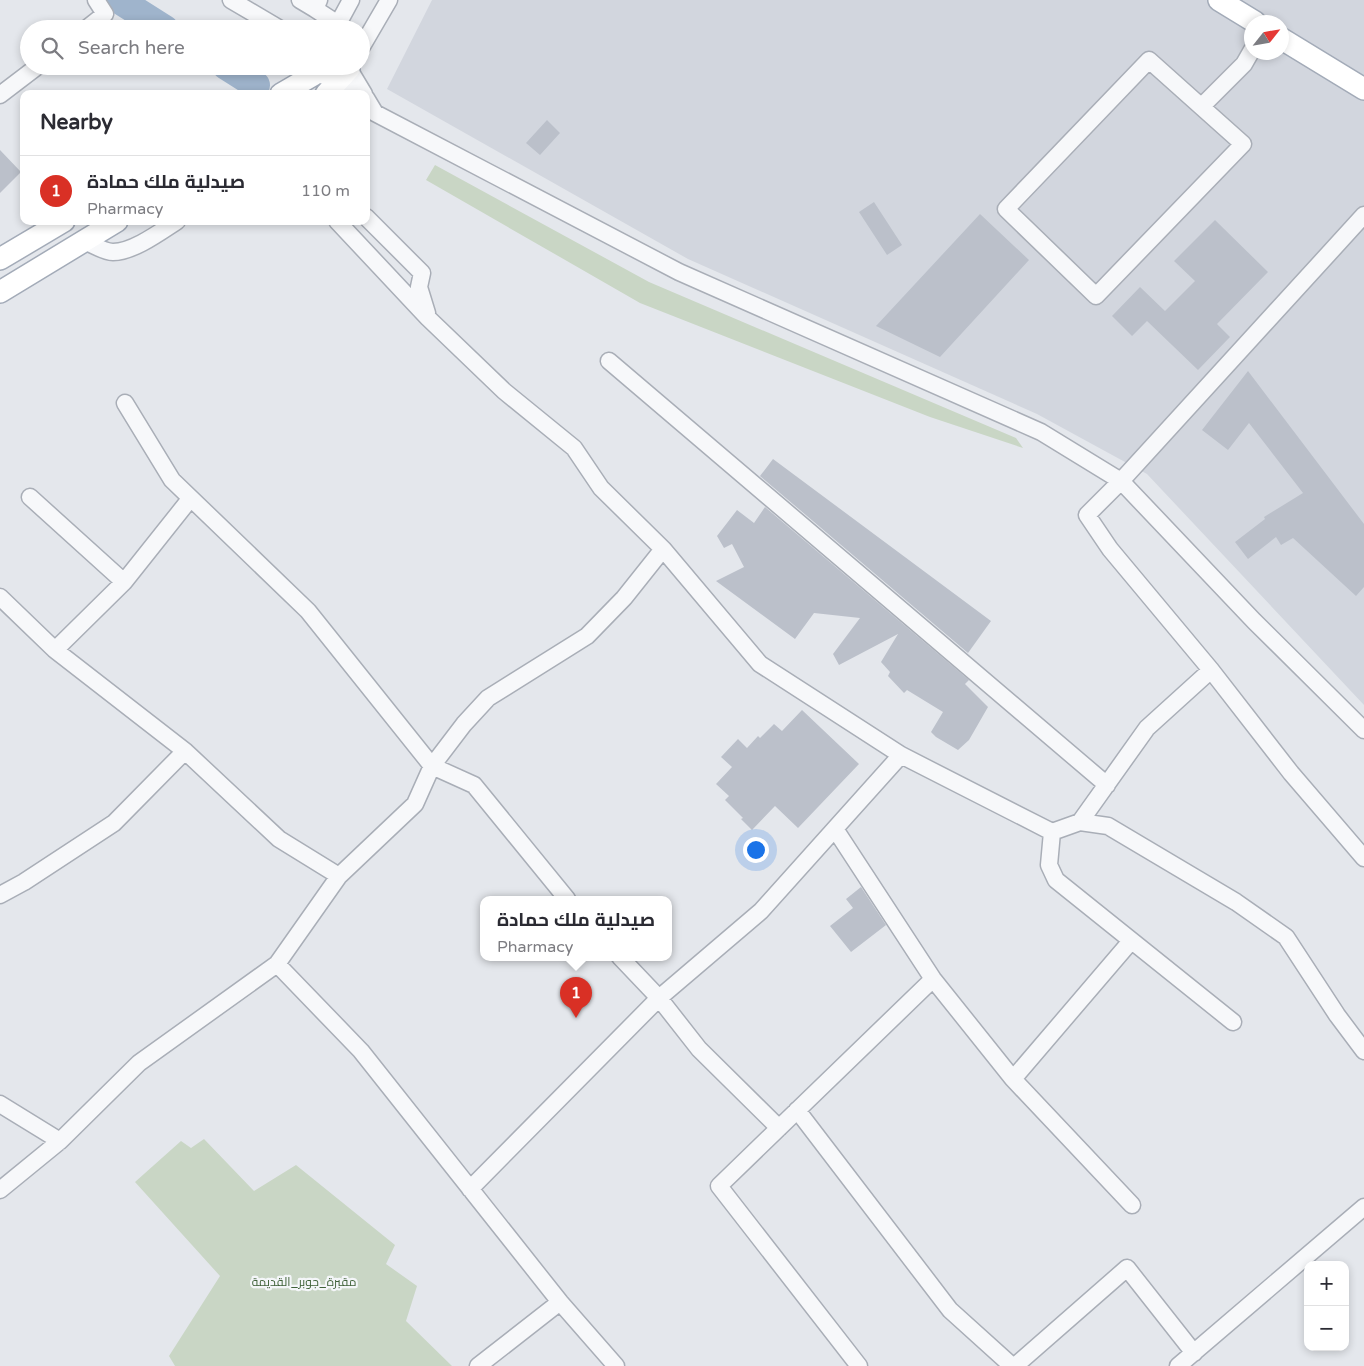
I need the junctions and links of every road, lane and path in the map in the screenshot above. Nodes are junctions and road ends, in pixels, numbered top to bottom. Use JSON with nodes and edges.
{"nodes":[{"id":1,"x":96,"y":0,"type":"edge"},
{"id":2,"x":231,"y":0,"type":"edge"},
{"id":3,"x":300,"y":0,"type":"edge"},
{"id":4,"x":351,"y":0,"type":"edge"},
{"id":5,"x":389,"y":0,"type":"edge"},
{"id":6,"x":1224,"y":1,"type":"edge"},
{"id":7,"x":317,"y":4,"type":"edge"},
{"id":8,"x":1245,"y":15,"type":"edge"},
{"id":9,"x":97,"y":20,"type":"edge"},
{"id":10,"x":265,"y":20,"type":"edge"},
{"id":11,"x":332,"y":20,"type":"edge"},
{"id":12,"x":340,"y":20,"type":"edge"},
{"id":13,"x":370,"y":33,"type":"edge"},
{"id":14,"x":1289,"y":43,"type":"edge"},
{"id":15,"x":1246,"y":60,"type":"edge"},
{"id":16,"x":26,"y":75,"type":"edge"},
{"id":17,"x":314,"y":75,"type":"edge"},
{"id":18,"x":341,"y":75,"type":"edge"},
{"id":19,"x":347,"y":75,"type":"edge"},
{"id":20,"x":353,"y":75,"type":"edge"},
{"id":21,"x":1364,"y":89,"type":"edge"},
{"id":22,"x":288,"y":90,"type":"edge"},
{"id":23,"x":329,"y":90,"type":"edge"},
{"id":24,"x":345,"y":90,"type":"edge"},
{"id":25,"x":362,"y":90,"type":"edge"},
{"id":26,"x":0,"y":95,"type":"edge"},
{"id":27,"x":370,"y":106,"type":"edge"},
{"id":28,"x":1202,"y":106,"type":"junction"},
{"id":29,"x":1364,"y":215,"type":"edge"},
{"id":30,"x":370,"y":221,"type":"edge"},
{"id":31,"x":57,"y":225,"type":"edge"},
{"id":32,"x":60,"y":225,"type":"edge"},
{"id":33,"x":109,"y":225,"type":"edge"},
{"id":34,"x":171,"y":225,"type":"edge"},
{"id":35,"x":341,"y":225,"type":"edge"},
{"id":36,"x":75,"y":246,"type":"junction"},
{"id":37,"x":0,"y":259,"type":"edge"},
{"id":38,"x":0,"y":292,"type":"edge"},
{"id":39,"x":428,"y":318,"type":"junction"},
{"id":40,"x":609,"y":361,"type":"dead end"},
{"id":41,"x":125,"y":403,"type":"dead end"},
{"id":42,"x":1121,"y":481,"type":"junction"},
{"id":43,"x":30,"y":498,"type":"dead end"},
{"id":44,"x":190,"y":499,"type":"junction"},
{"id":45,"x":663,"y":549,"type":"junction"},
{"id":46,"x":124,"y":582,"type":"junction"},
{"id":47,"x":0,"y":597,"type":"edge"},
{"id":48,"x":55,"y":650,"type":"junction"},
{"id":49,"x":1211,"y":670,"type":"junction"},
{"id":50,"x":1364,"y":730,"type":"edge"},
{"id":51,"x":185,"y":751,"type":"junction"},
{"id":52,"x":901,"y":755,"type":"junction"},
{"id":53,"x":432,"y":766,"type":"junction"},
{"id":54,"x":1107,"y":785,"type":"junction"},
{"id":55,"x":1080,"y":822,"type":"junction"},
{"id":56,"x":835,"y":829,"type":"junction"},
{"id":57,"x":1052,"y":832,"type":"junction"},
{"id":58,"x":1364,"y":858,"type":"edge"},
{"id":59,"x":339,"y":876,"type":"junction"},
{"id":60,"x":0,"y":895,"type":"edge"},
{"id":61,"x":565,"y":896,"type":"edge"},
{"id":62,"x":1131,"y":941,"type":"junction"},
{"id":63,"x":624,"y":961,"type":"edge"},
{"id":64,"x":277,"y":964,"type":"junction"},
{"id":65,"x":933,"y":978,"type":"junction"},
{"id":66,"x":659,"y":998,"type":"junction"},
{"id":67,"x":1233,"y":1022,"type":"dead end"},
{"id":68,"x":1364,"y":1051,"type":"edge"},
{"id":69,"x":1013,"y":1079,"type":"junction"},
{"id":70,"x":0,"y":1104,"type":"edge"},
{"id":71,"x":797,"y":1110,"type":"junction"},
{"id":72,"x":779,"y":1128,"type":"junction"},
{"id":73,"x":60,"y":1141,"type":"junction"},
{"id":74,"x":470,"y":1189,"type":"junction"},
{"id":75,"x":0,"y":1190,"type":"edge"},
{"id":76,"x":1132,"y":1205,"type":"dead end"},
{"id":77,"x":1364,"y":1207,"type":"edge"},
{"id":78,"x":560,"y":1302,"type":"junction"},
{"id":79,"x":1194,"y":1353,"type":"junction"},
{"id":80,"x":478,"y":1366,"type":"edge"},
{"id":81,"x":616,"y":1366,"type":"edge"},
{"id":82,"x":859,"y":1366,"type":"edge"},
{"id":83,"x":1013,"y":1366,"type":"edge"},
{"id":84,"x":1178,"y":1366,"type":"edge"}],
"edges":[{"from":1,"to":9,"type":"street"},
{"from":2,"to":10,"type":"street"},
{"from":3,"to":7,"type":"street"},
{"from":4,"to":12,"type":"street"},
{"from":5,"to":13,"type":"street"},
{"from":6,"to":8,"type":"main road"},
{"from":7,"to":11,"type":"street"},
{"from":14,"to":21,"type":"main road"},
{"from":15,"to":28,"type":"street"},
{"from":16,"to":26,"type":"street"},
{"from":17,"to":22,"type":"main road"},
{"from":18,"to":23,"type":"main road"},
{"from":19,"to":24,"type":"street"},
{"from":20,"to":25,"type":"street"},
{"from":27,"to":42,"type":"street"},
{"from":28,"to":28,"type":"street"},
{"from":29,"to":42,"type":"street"},
{"from":30,"to":39,"type":"street"},
{"from":31,"to":37,"type":"main road"},
{"from":32,"to":36,"type":"main road"},
{"from":33,"to":36,"type":"main road"},
{"from":34,"to":36,"type":"street"},
{"from":35,"to":39,"type":"street"},
{"from":36,"to":38,"type":"main road"},
{"from":39,"to":45,"type":"street"},
{"from":40,"to":54,"type":"street"},
{"from":41,"to":44,"type":"street"},
{"from":42,"to":49,"type":"street"},
{"from":42,"to":50,"type":"street"},
{"from":43,"to":46,"type":"street"},
{"from":44,"to":46,"type":"street"},
{"from":44,"to":53,"type":"street"},
{"from":45,"to":52,"type":"street"},
{"from":45,"to":53,"type":"street"},
{"from":46,"to":48,"type":"street"},
{"from":47,"to":48,"type":"street"},
{"from":48,"to":51,"type":"street"},
{"from":49,"to":54,"type":"street"},
{"from":49,"to":58,"type":"street"},
{"from":51,"to":59,"type":"street"},
{"from":51,"to":60,"type":"street"},
{"from":52,"to":56,"type":"street"},
{"from":52,"to":57,"type":"street"},
{"from":53,"to":59,"type":"street"},
{"from":53,"to":61,"type":"street"},
{"from":54,"to":55,"type":"street"},
{"from":55,"to":57,"type":"street"},
{"from":55,"to":68,"type":"street"},
{"from":56,"to":65,"type":"street"},
{"from":56,"to":66,"type":"street"},
{"from":57,"to":62,"type":"street"},
{"from":59,"to":64,"type":"street"},
{"from":62,"to":67,"type":"street"},
{"from":62,"to":69,"type":"street"},
{"from":63,"to":66,"type":"street"},
{"from":64,"to":73,"type":"street"},
{"from":64,"to":74,"type":"street"},
{"from":65,"to":69,"type":"street"},
{"from":65,"to":71,"type":"street"},
{"from":66,"to":72,"type":"street"},
{"from":66,"to":74,"type":"street"},
{"from":69,"to":76,"type":"street"},
{"from":70,"to":73,"type":"street"},
{"from":71,"to":72,"type":"street"},
{"from":71,"to":83,"type":"street"},
{"from":72,"to":82,"type":"street"},
{"from":73,"to":75,"type":"street"},
{"from":74,"to":78,"type":"street"},
{"from":77,"to":79,"type":"street"},
{"from":78,"to":80,"type":"street"},
{"from":78,"to":81,"type":"street"},
{"from":79,"to":83,"type":"street"},
{"from":79,"to":84,"type":"street"}]}
